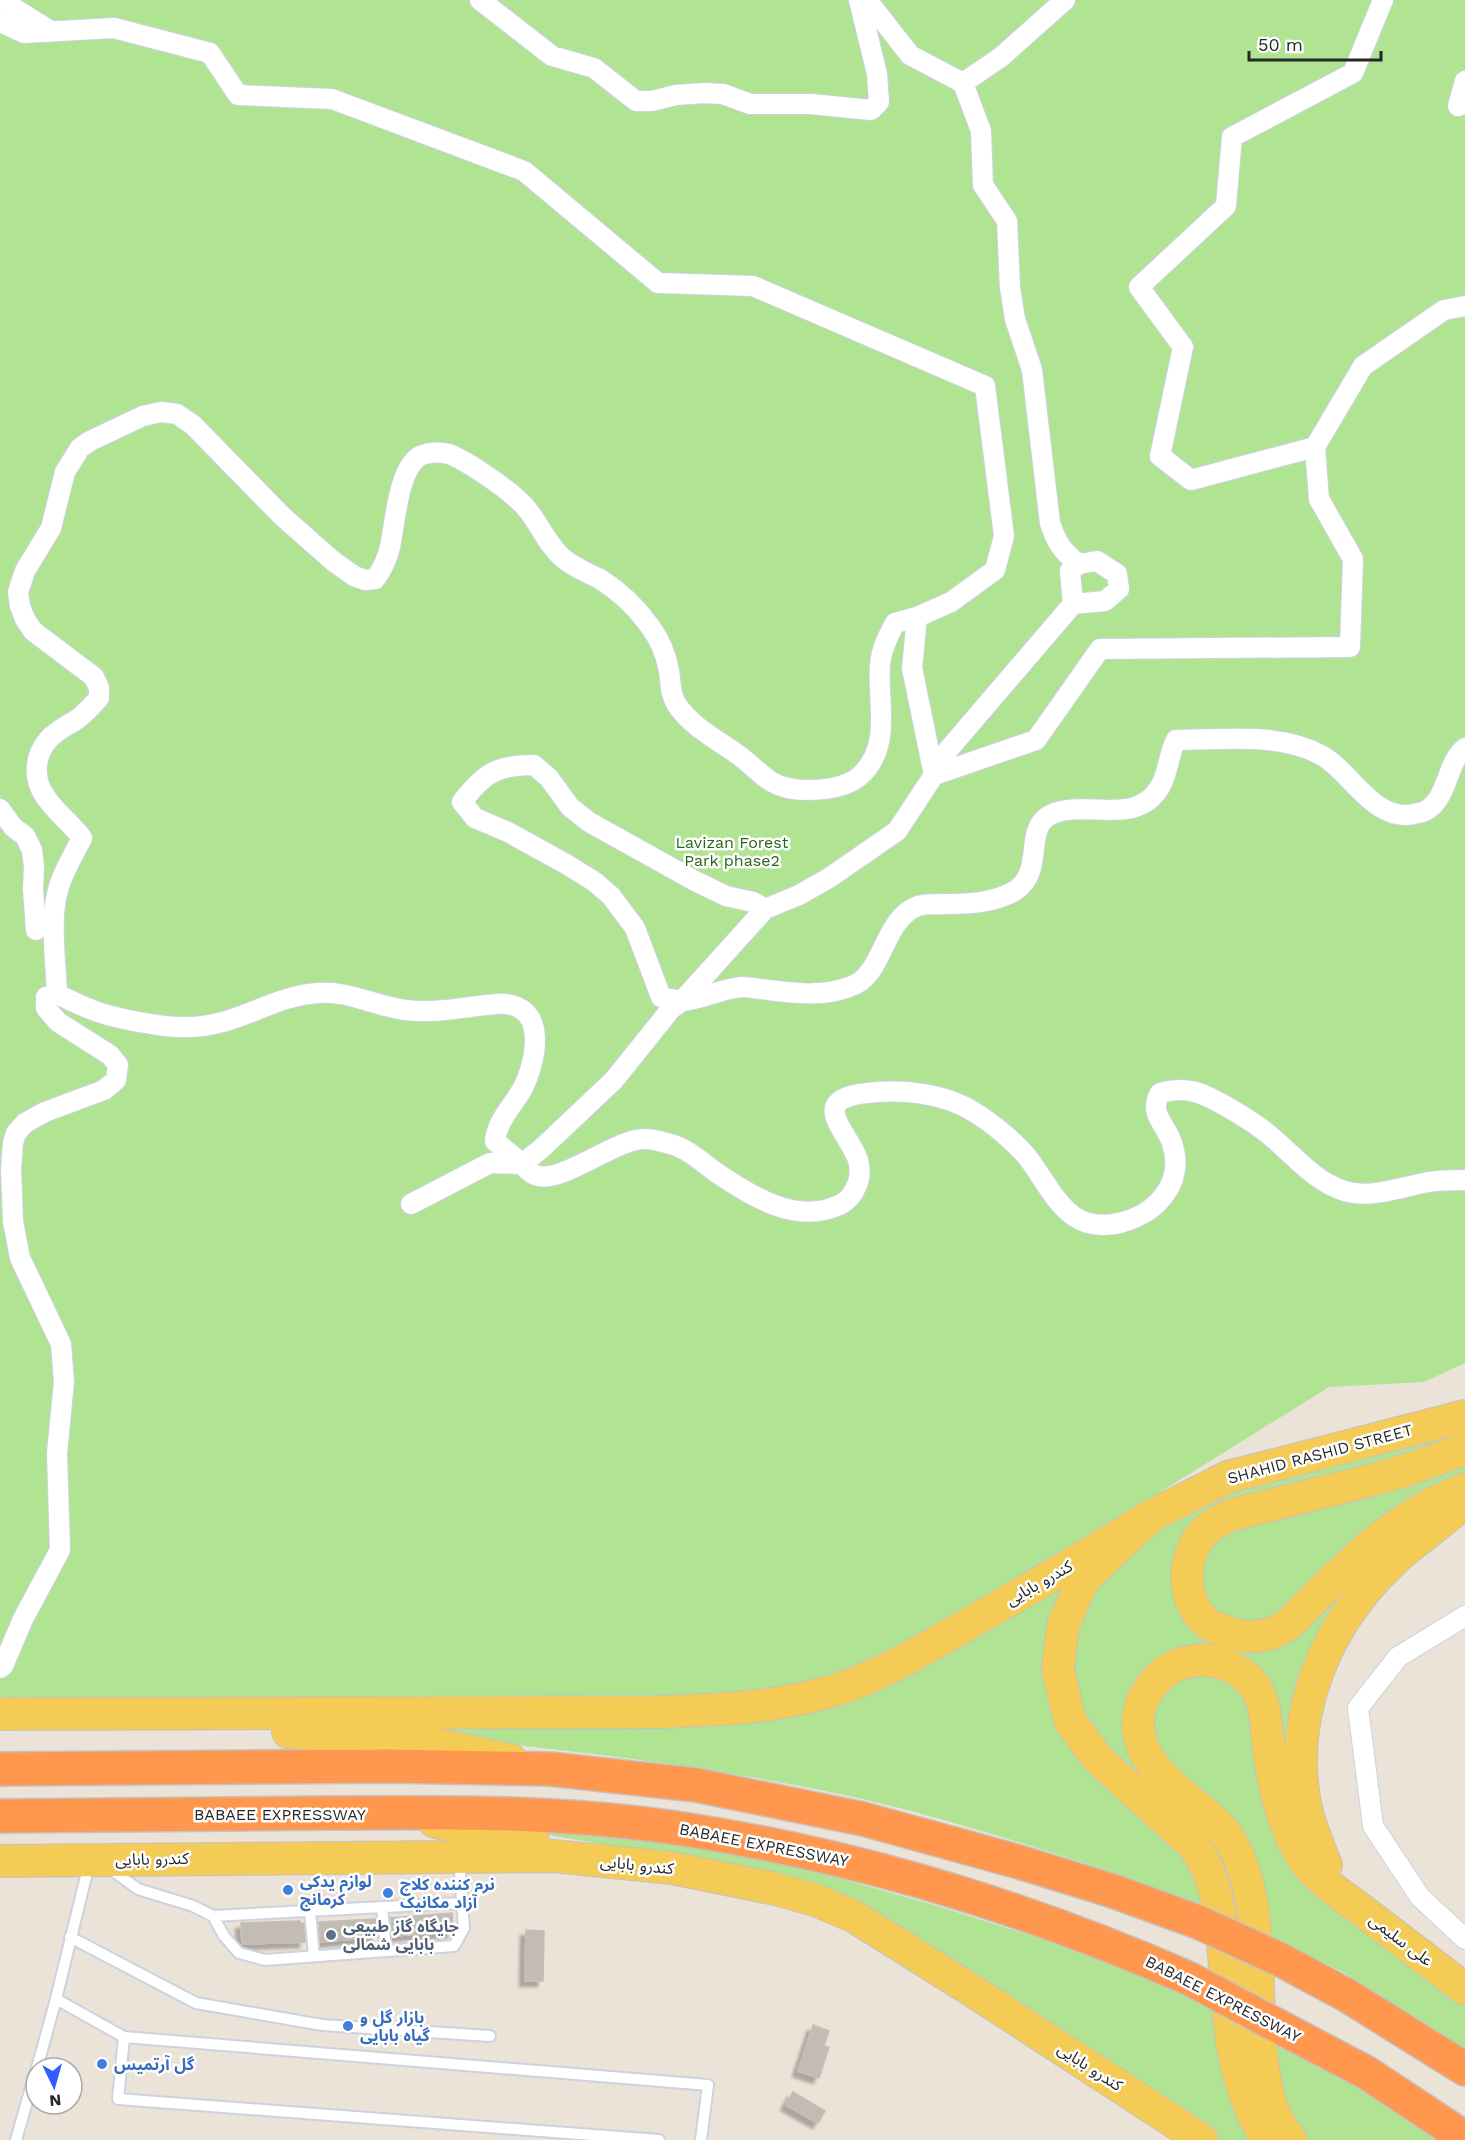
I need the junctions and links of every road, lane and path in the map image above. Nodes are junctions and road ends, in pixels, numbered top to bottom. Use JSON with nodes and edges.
{"nodes":[{"id":1,"x":1,"y":0,"type":"edge"},
{"id":2,"x":480,"y":0,"type":"edge"},
{"id":3,"x":859,"y":0,"type":"edge"},
{"id":4,"x":867,"y":0,"type":"edge"},
{"id":5,"x":1065,"y":0,"type":"edge"},
{"id":6,"x":1383,"y":0,"type":"edge"},
{"id":7,"x":0,"y":22,"type":"edge"},
{"id":8,"x":52,"y":32,"type":"junction"},
{"id":9,"x":1465,"y":81,"type":"edge"},
{"id":10,"x":963,"y":83,"type":"junction"},
{"id":11,"x":1465,"y":102,"type":"edge"},
{"id":12,"x":1465,"y":306,"type":"edge"},
{"id":13,"x":1315,"y":447,"type":"junction"},
{"id":14,"x":1079,"y":564,"type":"junction"},
{"id":15,"x":1072,"y":604,"type":"junction"},
{"id":16,"x":917,"y":617,"type":"junction"},
{"id":17,"x":1465,"y":748,"type":"edge"},
{"id":18,"x":934,"y":775,"type":"junction"},
{"id":19,"x":0,"y":809,"type":"edge"},
{"id":20,"x":765,"y":909,"type":"junction"},
{"id":21,"x":36,"y":930,"type":"dead end"},
{"id":22,"x":57,"y":994,"type":"junction"},
{"id":23,"x":682,"y":1001,"type":"junction"},
{"id":24,"x":522,"y":1164,"type":"junction"},
{"id":25,"x":1465,"y":1180,"type":"edge"},
{"id":26,"x":411,"y":1204,"type":"dead end"},
{"id":27,"x":1465,"y":1416,"type":"edge"},
{"id":28,"x":1465,"y":1449,"type":"edge"},
{"id":29,"x":1465,"y":1489,"type":"edge"},
{"id":30,"x":1465,"y":1501,"type":"edge"},
{"id":31,"x":1151,"y":1516,"type":"junction"},
{"id":32,"x":1465,"y":1616,"type":"edge"},
{"id":33,"x":0,"y":1668,"type":"edge"},
{"id":34,"x":124,"y":1713,"type":"junction"},
{"id":35,"x":0,"y":1714,"type":"edge"},
{"id":36,"x":0,"y":1769,"type":"edge"},
{"id":37,"x":550,"y":1769,"type":"junction"},
{"id":38,"x":390,"y":1813,"type":"junction"},
{"id":39,"x":0,"y":1816,"type":"edge"},
{"id":40,"x":494,"y":1855,"type":"junction"},
{"id":41,"x":90,"y":1860,"type":"junction"},
{"id":42,"x":0,"y":1861,"type":"edge"},
{"id":43,"x":672,"y":1868,"type":"junction"},
{"id":44,"x":1336,"y":1891,"type":"junction"},
{"id":45,"x":462,"y":1903,"type":"junction"},
{"id":46,"x":382,"y":1907,"type":"junction"},
{"id":47,"x":310,"y":1911,"type":"junction"},
{"id":48,"x":213,"y":1916,"type":"junction"},
{"id":49,"x":70,"y":1937,"type":"junction"},
{"id":50,"x":1465,"y":1939,"type":"edge"},
{"id":51,"x":386,"y":1951,"type":"junction"},
{"id":52,"x":314,"y":1956,"type":"junction"},
{"id":53,"x":1465,"y":1989,"type":"edge"},
{"id":54,"x":56,"y":1999,"type":"junction"},
{"id":55,"x":490,"y":2036,"type":"dead end"},
{"id":56,"x":124,"y":2037,"type":"junction"},
{"id":57,"x":40,"y":2056,"type":"edge"},
{"id":58,"x":1465,"y":2069,"type":"edge"},
{"id":59,"x":24,"y":2112,"type":"edge"},
{"id":60,"x":1465,"y":2138,"type":"edge"},
{"id":61,"x":16,"y":2140,"type":"edge"},
{"id":62,"x":658,"y":2140,"type":"edge"},
{"id":63,"x":701,"y":2140,"type":"edge"},
{"id":64,"x":1202,"y":2140,"type":"edge"},
{"id":65,"x":1268,"y":2140,"type":"edge"},
{"id":66,"x":1292,"y":2140,"type":"edge"}],
"edges":[{"from":1,"to":8,"type":"street"},
{"from":2,"to":3,"type":"street"},
{"from":4,"to":10,"type":"street"},
{"from":5,"to":10,"type":"street"},
{"from":6,"to":13,"type":"street"},
{"from":7,"to":8,"type":"street"},
{"from":8,"to":16,"type":"street"},
{"from":9,"to":11,"type":"street"},
{"from":10,"to":14,"type":"street"},
{"from":12,"to":13,"type":"street"},
{"from":13,"to":18,"type":"street"},
{"from":14,"to":15,"type":"street"},
{"from":14,"to":15,"type":"street"},
{"from":15,"to":18,"type":"street"},
{"from":16,"to":18,"type":"street"},
{"from":16,"to":22,"type":"street"},
{"from":17,"to":23,"type":"street"},
{"from":18,"to":20,"type":"street"},
{"from":19,"to":21,"type":"street"},
{"from":20,"to":23,"type":"street"},
{"from":20,"to":23,"type":"street"},
{"from":22,"to":24,"type":"street"},
{"from":22,"to":33,"type":"street"},
{"from":23,"to":24,"type":"street"},
{"from":24,"to":25,"type":"street"},
{"from":24,"to":26,"type":"street"},
{"from":27,"to":31,"type":"main road","name":"SHAHID RASHID STREET"},
{"from":28,"to":29,"type":"main road"},
{"from":30,"to":44,"type":"main road"},
{"from":31,"to":34,"type":"main road","name":"کندرو بابایی"},
{"from":31,"to":65,"type":"main road","name":"SHAHID RASHID STREET"},
{"from":32,"to":50,"type":"street"},
{"from":34,"to":35,"type":"main road","name":"کندرو بابایی"},
{"from":34,"to":37,"type":"main road"},
{"from":36,"to":37,"type":"highway"},
{"from":37,"to":58,"type":"highway","bridge":true},
{"from":38,"to":39,"type":"highway","name":"BABAEE EXPRESSWAY"},
{"from":38,"to":43,"type":"main road"},
{"from":38,"to":60,"type":"highway","name":"BABAEE EXPRESSWAY","bridge":true},
{"from":40,"to":41,"type":"main road","name":"کندرو بابایی"},
{"from":40,"to":43,"type":"main road","name":"کندرو بابایی"},
{"from":40,"to":45,"type":"lane"},
{"from":41,"to":42,"type":"main road","name":"کندرو بابایی"},
{"from":41,"to":48,"type":"lane"},
{"from":41,"to":49,"type":"lane"},
{"from":43,"to":64,"type":"main road","name":"کندرو بابایی"},
{"from":44,"to":53,"type":"main road","name":"علی سلیمی"},
{"from":44,"to":66,"type":"main road","name":"علی سلیمی"},
{"from":45,"to":46,"type":"lane"},
{"from":45,"to":51,"type":"lane"},
{"from":46,"to":47,"type":"lane"},
{"from":46,"to":51,"type":"lane"},
{"from":47,"to":48,"type":"lane"},
{"from":47,"to":52,"type":"lane"},
{"from":48,"to":52,"type":"lane"},
{"from":49,"to":54,"type":"lane"},
{"from":49,"to":55,"type":"lane"},
{"from":51,"to":52,"type":"lane"},
{"from":54,"to":56,"type":"lane"},
{"from":54,"to":57,"type":"lane"},
{"from":56,"to":62,"type":"lane"},
{"from":56,"to":63,"type":"lane"},
{"from":59,"to":61,"type":"lane"}]}
